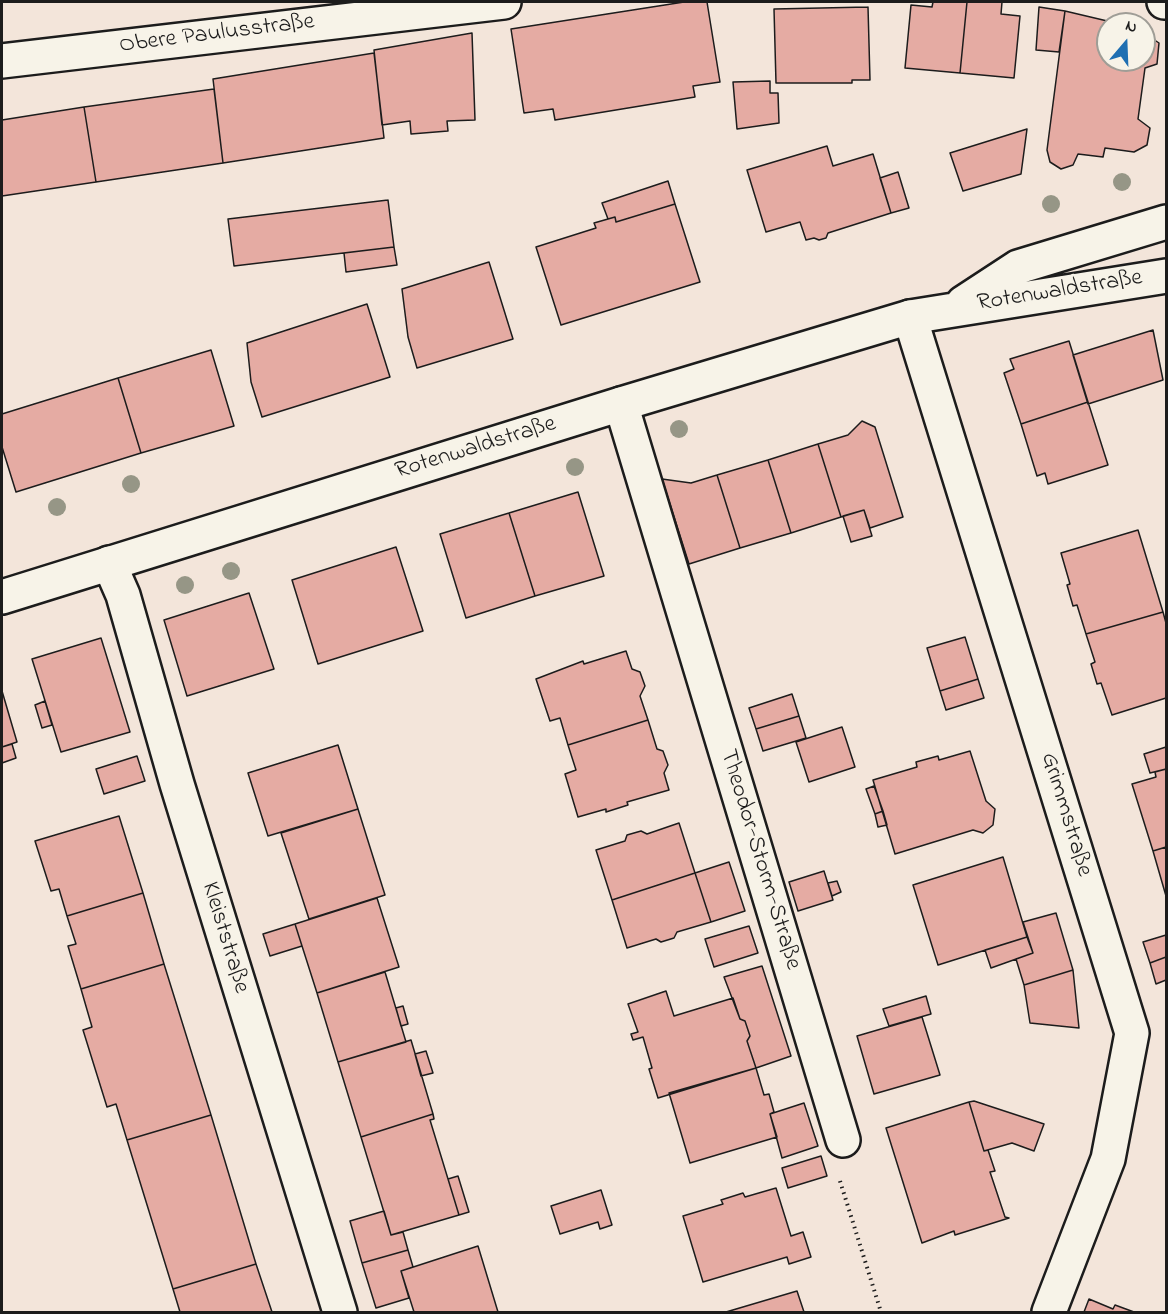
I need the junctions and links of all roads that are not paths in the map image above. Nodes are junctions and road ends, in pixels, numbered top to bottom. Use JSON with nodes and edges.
{"nodes":[{"id":1,"x":504,"y":2,"type":"edge"},
{"id":2,"x":2,"y":61,"type":"edge"},
{"id":3,"x":1167,"y":222,"type":"edge"},
{"id":4,"x":1167,"y":276,"type":"edge"},
{"id":5,"x":954,"y":309,"type":"junction"},
{"id":6,"x":910,"y":317,"type":"junction"},
{"id":7,"x":621,"y":404,"type":"junction"},
{"id":8,"x":109,"y":563,"type":"junction"},
{"id":9,"x":2,"y":597,"type":"edge"},
{"id":10,"x":843,"y":1140,"type":"road end"},
{"id":11,"x":340,"y":1312,"type":"edge"},
{"id":12,"x":1049,"y":1312,"type":"edge"}],
"edges":[{"from":1,"to":2,"type":"street","name":"Obere Paulusstraße"},
{"from":3,"to":5,"type":"street","name":"Rotenwaldstraße"},
{"from":4,"to":5,"type":"street","name":"Rotenwaldstraße"},
{"from":5,"to":6,"type":"street","name":"Rotenwaldstraße"},
{"from":6,"to":7,"type":"street","name":"Rotenwaldstraße"},
{"from":6,"to":12,"type":"street","name":"Grimmstraße"},
{"from":7,"to":8,"type":"street","name":"Rotenwaldstraße"},
{"from":7,"to":10,"type":"street","name":"Theodor-Storm-Straße"},
{"from":8,"to":9,"type":"street","name":"Rotenwaldstraße"},
{"from":8,"to":11,"type":"street","name":"Kleiststraße"}]}
